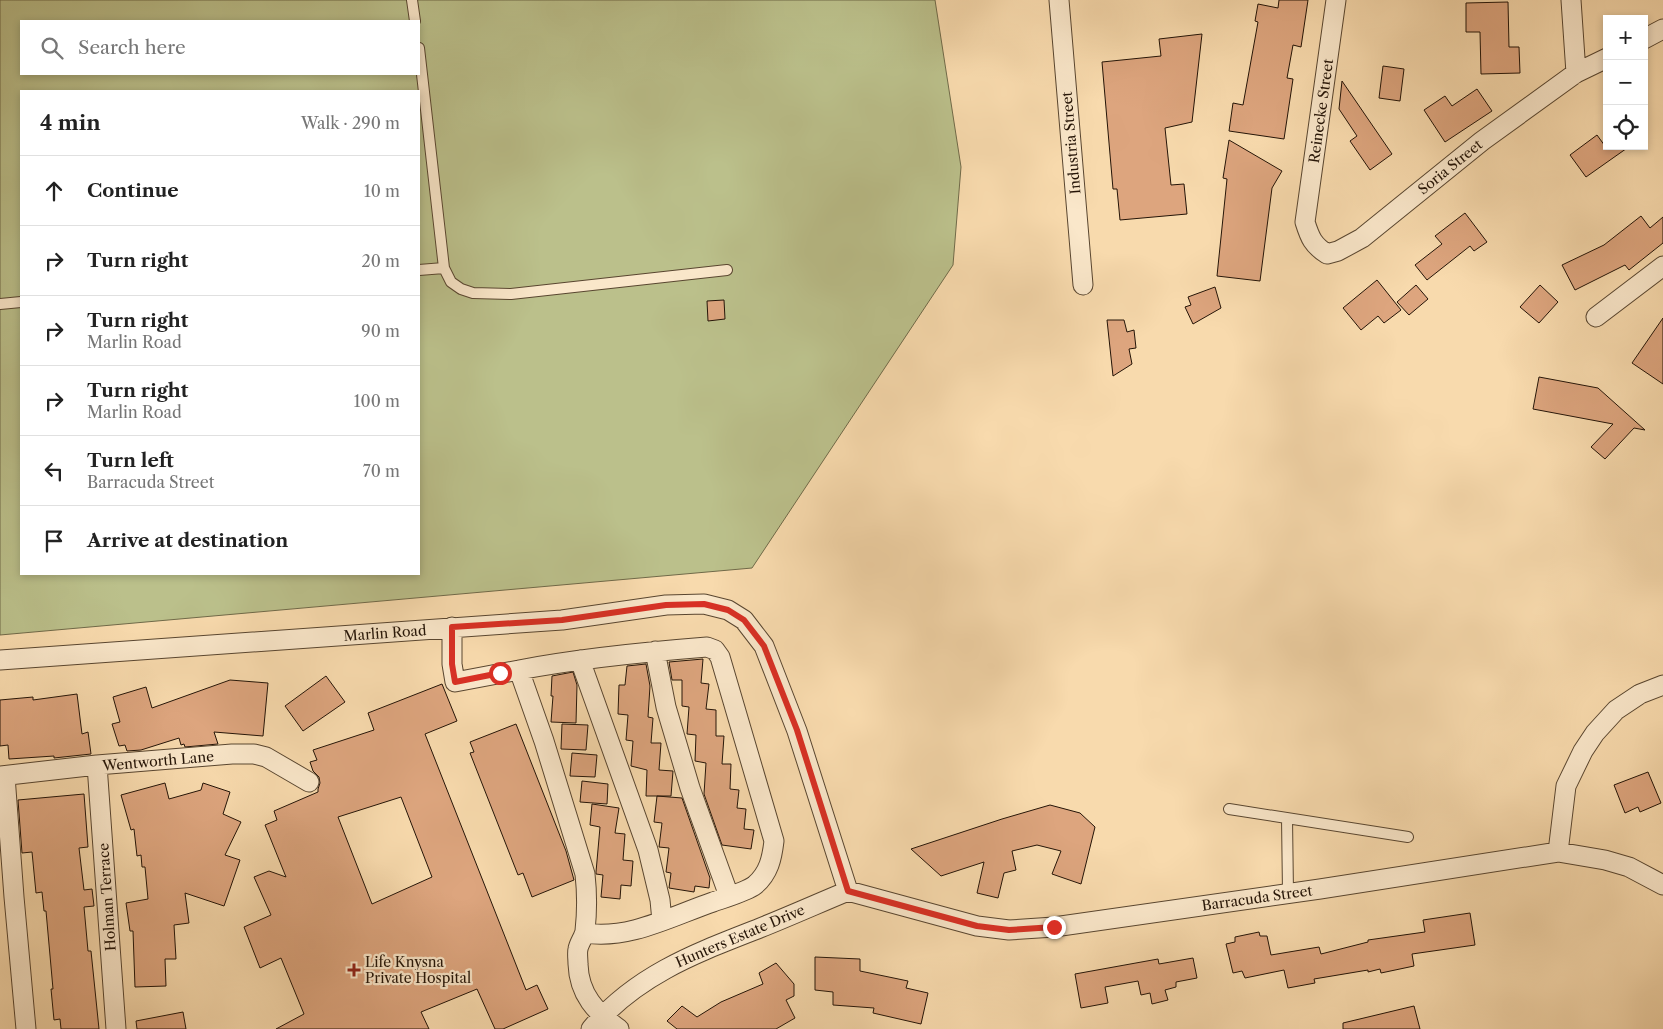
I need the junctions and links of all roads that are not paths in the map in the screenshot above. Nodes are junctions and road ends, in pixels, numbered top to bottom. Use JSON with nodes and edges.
{"nodes":[{"id":1,"x":412,"y":0,"type":"edge"},
{"id":2,"x":1059,"y":0,"type":"edge"},
{"id":3,"x":1336,"y":0,"type":"edge"},
{"id":4,"x":1571,"y":0,"type":"edge"},
{"id":5,"x":415,"y":20,"type":"edge"},
{"id":6,"x":1663,"y":29,"type":"edge"},
{"id":7,"x":1648,"y":37,"type":"edge"},
{"id":8,"x":420,"y":57,"type":"edge"},
{"id":9,"x":1603,"y":60,"type":"edge"},
{"id":10,"x":1576,"y":73,"type":"junction"},
{"id":11,"x":1305,"y":222,"type":"joint"},
{"id":12,"x":1663,"y":266,"type":"edge"},
{"id":13,"x":444,"y":268,"type":"junction"},
{"id":14,"x":420,"y":270,"type":"edge"},
{"id":15,"x":726,"y":270,"type":"dead end"},
{"id":16,"x":1083,"y":285,"type":"dead end"},
{"id":17,"x":20,"y":302,"type":"edge"},
{"id":18,"x":0,"y":304,"type":"edge"},
{"id":19,"x":1596,"y":317,"type":"dead end"},
{"id":20,"x":452,"y":627,"type":"junction"},
{"id":21,"x":655,"y":651,"type":"junction"},
{"id":22,"x":0,"y":660,"type":"edge"},
{"id":23,"x":580,"y":660,"type":"junction"},
{"id":24,"x":519,"y":670,"type":"junction"},
{"id":25,"x":1663,"y":686,"type":"edge"},
{"id":26,"x":97,"y":765,"type":"junction"},
{"id":27,"x":2,"y":776,"type":"edge"},
{"id":28,"x":310,"y":782,"type":"dead end"},
{"id":29,"x":1230,"y":809,"type":"dead end"},
{"id":30,"x":1287,"y":818,"type":"junction"},
{"id":31,"x":1408,"y":837,"type":"dead end"},
{"id":32,"x":1558,"y":852,"type":"junction"},
{"id":33,"x":1663,"y":885,"type":"edge"},
{"id":34,"x":848,"y":891,"type":"junction"},
{"id":35,"x":1288,"y":893,"type":"junction"},
{"id":36,"x":729,"y":896,"type":"junction"},
{"id":37,"x":7,"y":897,"type":"edge"},
{"id":38,"x":662,"y":921,"type":"junction"},
{"id":39,"x":585,"y":933,"type":"junction"},
{"id":40,"x":596,"y":1023,"type":"edge"},
{"id":41,"x":26,"y":1029,"type":"edge"},
{"id":42,"x":116,"y":1029,"type":"edge"},
{"id":43,"x":619,"y":1029,"type":"edge"}],
"edges":[{"from":1,"to":5,"type":"lane"},
{"from":2,"to":16,"type":"street","name":"Industria Street"},
{"from":3,"to":11,"type":"street","name":"Reinecke Street"},
{"from":4,"to":10,"type":"street"},
{"from":6,"to":7,"type":"street"},
{"from":8,"to":13,"type":"lane"},
{"from":9,"to":10,"type":"street","name":"Soria Street"},
{"from":10,"to":11,"type":"street","name":"Soria Street"},
{"from":12,"to":19,"type":"street"},
{"from":13,"to":14,"type":"lane"},
{"from":13,"to":15,"type":"lane"},
{"from":17,"to":18,"type":"lane"},
{"from":20,"to":22,"type":"street","name":"Marlin Road"},
{"from":20,"to":24,"type":"street"},
{"from":20,"to":34,"type":"street","name":"Marlin Road"},
{"from":21,"to":23,"type":"street"},
{"from":21,"to":36,"type":"street"},
{"from":21,"to":36,"type":"street"},
{"from":23,"to":24,"type":"street"},
{"from":23,"to":38,"type":"street"},
{"from":24,"to":39,"type":"street"},
{"from":25,"to":32,"type":"street"},
{"from":26,"to":27,"type":"street","name":"Wentworth Lane"},
{"from":26,"to":28,"type":"street","name":"Wentworth Lane"},
{"from":26,"to":42,"type":"street","name":"Holman Terrace"},
{"from":27,"to":37,"type":"street"},
{"from":29,"to":30,"type":"lane"},
{"from":30,"to":31,"type":"lane"},
{"from":30,"to":35,"type":"lane"},
{"from":32,"to":33,"type":"street","name":"Barracuda Street"},
{"from":32,"to":35,"type":"street","name":"Barracuda Street"},
{"from":34,"to":35,"type":"street","name":"Barracuda Street"},
{"from":34,"to":40,"type":"street","name":"Hunters Estate Drive"},
{"from":36,"to":38,"type":"street"},
{"from":37,"to":41,"type":"street"},
{"from":38,"to":39,"type":"street"},
{"from":39,"to":40,"type":"street"},
{"from":40,"to":43,"type":"street"}]}
